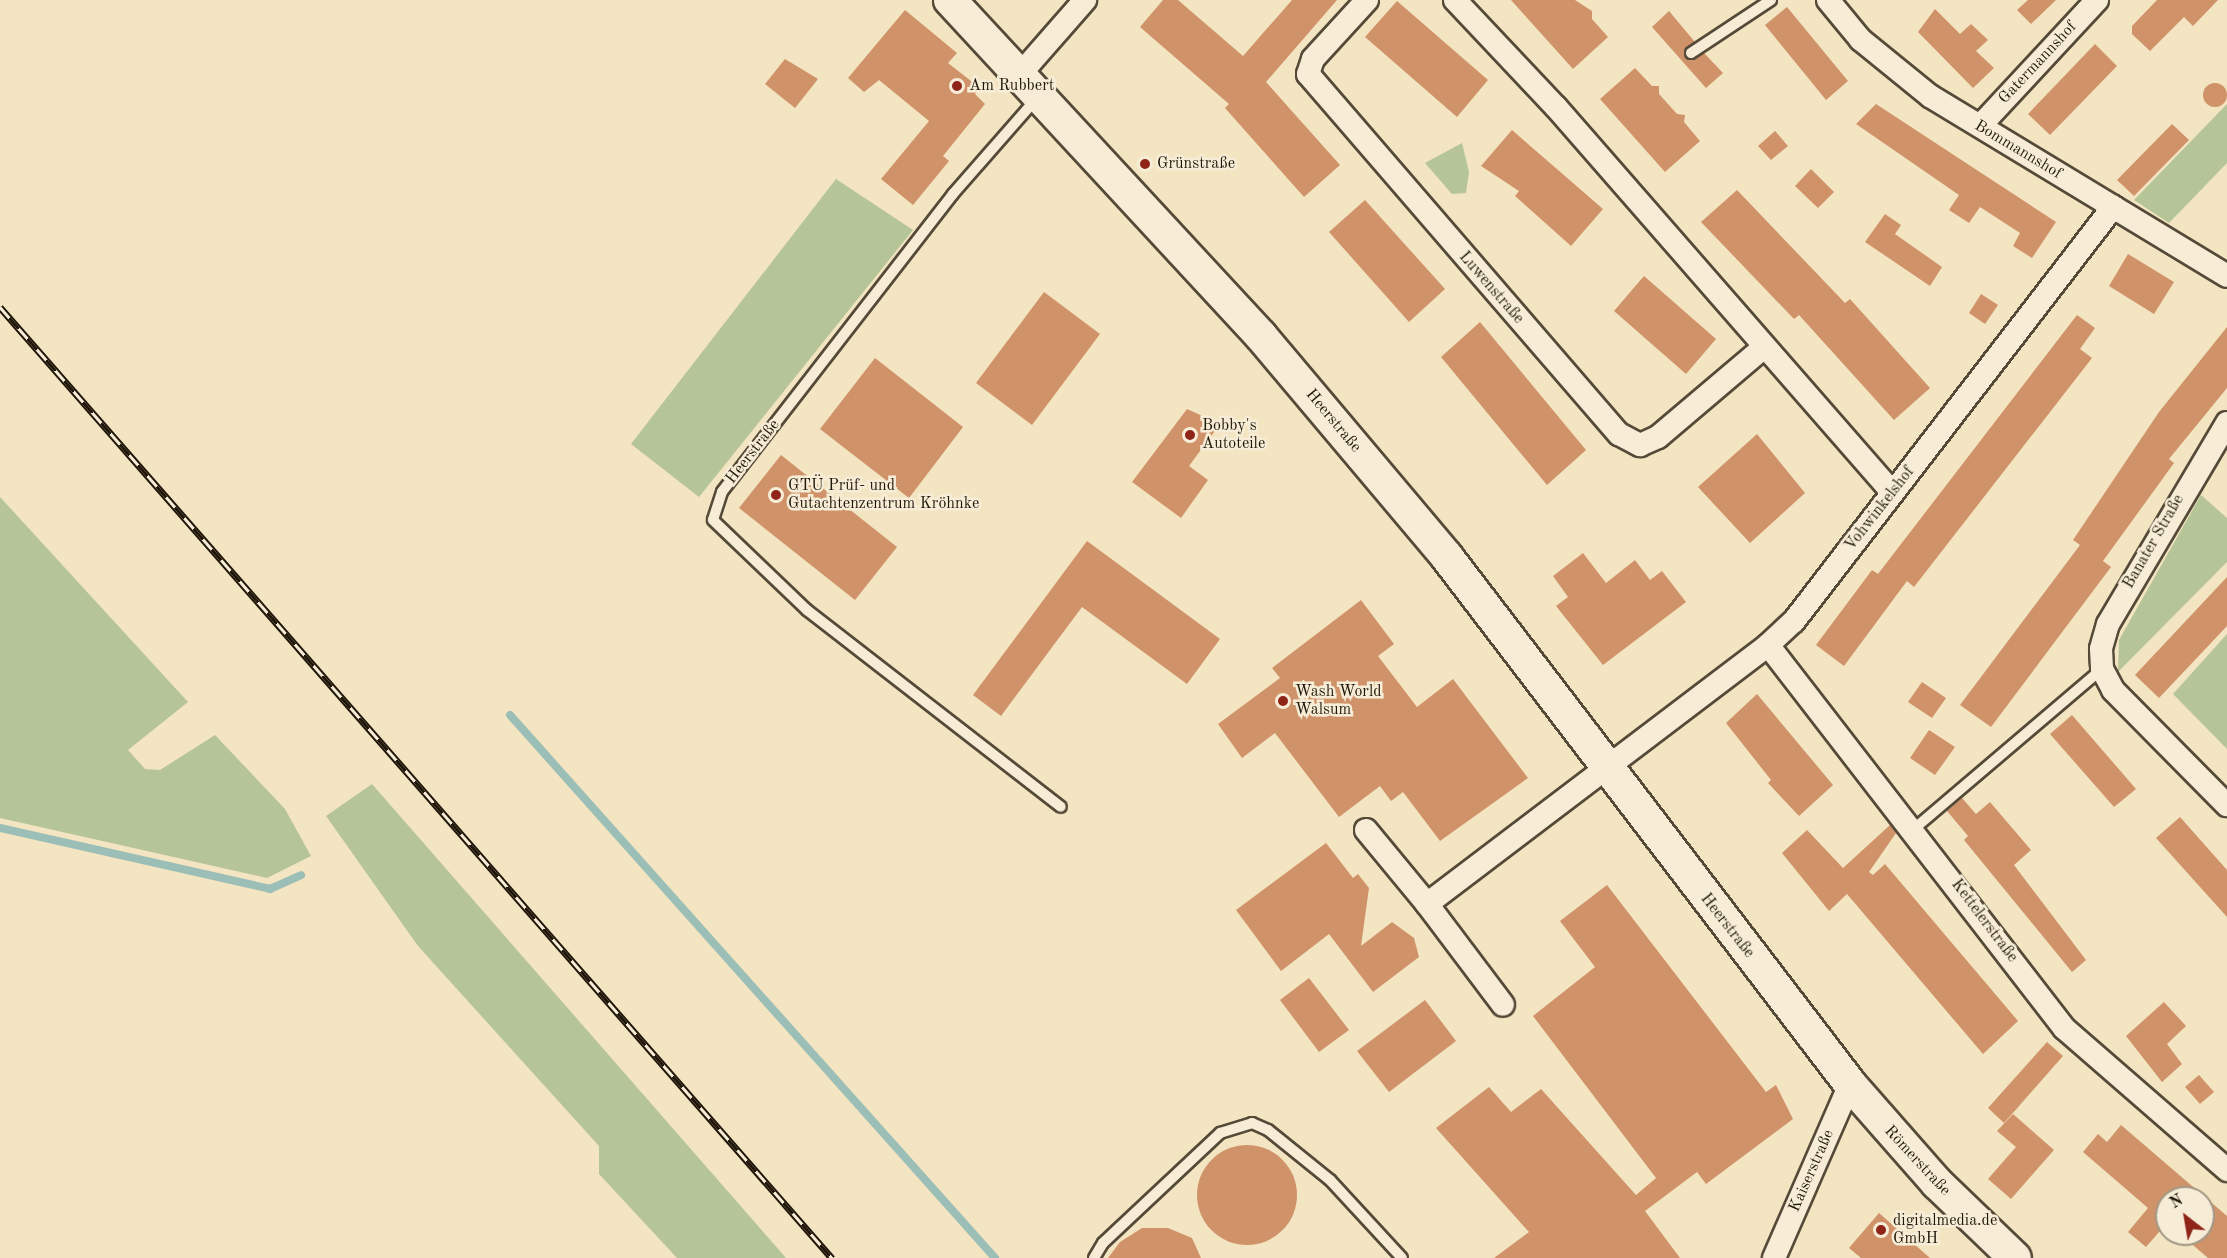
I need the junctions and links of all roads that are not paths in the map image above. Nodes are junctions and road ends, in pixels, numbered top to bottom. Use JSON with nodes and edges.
{"nodes":[{"id":1,"x":950,"y":0,"type":"edge"},
{"id":2,"x":1084,"y":0,"type":"edge"},
{"id":3,"x":1367,"y":0,"type":"edge"},
{"id":4,"x":1455,"y":0,"type":"edge"},
{"id":5,"x":1771,"y":0,"type":"edge"},
{"id":6,"x":1828,"y":0,"type":"edge"},
{"id":7,"x":2097,"y":0,"type":"edge"},
{"id":8,"x":1691,"y":53,"type":"dead end"},
{"id":9,"x":1031,"y":83,"type":"junction"},
{"id":10,"x":1980,"y":126,"type":"junction"},
{"id":11,"x":2113,"y":207,"type":"junction"},
{"id":12,"x":2227,"y":276,"type":"edge"},
{"id":13,"x":1764,"y":347,"type":"junction"},
{"id":14,"x":2227,"y":423,"type":"edge"},
{"id":15,"x":1892,"y":492,"type":"junction"},
{"id":16,"x":1768,"y":645,"type":"junction"},
{"id":17,"x":2102,"y":669,"type":"junction"},
{"id":18,"x":1604,"y":767,"type":"junction"},
{"id":19,"x":2227,"y":805,"type":"edge"},
{"id":20,"x":1061,"y":807,"type":"dead end"},
{"id":21,"x":1915,"y":828,"type":"junction"},
{"id":22,"x":1366,"y":830,"type":"dead end"},
{"id":23,"x":1427,"y":904,"type":"junction"},
{"id":24,"x":1503,"y":1005,"type":"dead end"},
{"id":25,"x":1850,"y":1084,"type":"junction"},
{"id":26,"x":2227,"y":1170,"type":"edge"},
{"id":27,"x":1094,"y":1258,"type":"edge"},
{"id":28,"x":1402,"y":1258,"type":"edge"},
{"id":29,"x":1774,"y":1258,"type":"edge"},
{"id":30,"x":2015,"y":1258,"type":"edge"}],
"edges":[{"from":1,"to":9,"type":"main road","name":"Heerstraße"},
{"from":2,"to":9,"type":"street"},
{"from":3,"to":13,"type":"street","name":"Luwenstraße"},
{"from":4,"to":13,"type":"street"},
{"from":5,"to":8,"type":"lane"},
{"from":6,"to":10,"type":"street","name":"Bommannshof"},
{"from":7,"to":10,"type":"street","name":"Gatermannshof"},
{"from":9,"to":18,"type":"main road","name":"Heerstraße"},
{"from":9,"to":20,"type":"lane","name":"Heerstraße"},
{"from":10,"to":11,"type":"street","name":"Bommannshof"},
{"from":11,"to":12,"type":"street","name":"Bommannshof"},
{"from":11,"to":15,"type":"street","name":"Vohwinkelshof"},
{"from":13,"to":15,"type":"street"},
{"from":14,"to":17,"type":"street","name":"Banater Straße"},
{"from":15,"to":16,"type":"street","name":"Vohwinkelshof"},
{"from":16,"to":18,"type":"street","name":"Vohwinkelshof"},
{"from":16,"to":21,"type":"street","name":"Kettelerstraße"},
{"from":17,"to":19,"type":"street"},
{"from":17,"to":21,"type":"lane"},
{"from":18,"to":23,"type":"street"},
{"from":18,"to":25,"type":"main road","name":"Heerstraße"},
{"from":21,"to":26,"type":"street","name":"Kettelerstraße"},
{"from":22,"to":23,"type":"street"},
{"from":23,"to":24,"type":"street"},
{"from":25,"to":29,"type":"street","name":"Kaiserstraße"},
{"from":25,"to":30,"type":"main road","name":"Römerstraße"},
{"from":27,"to":28,"type":"lane"}]}
